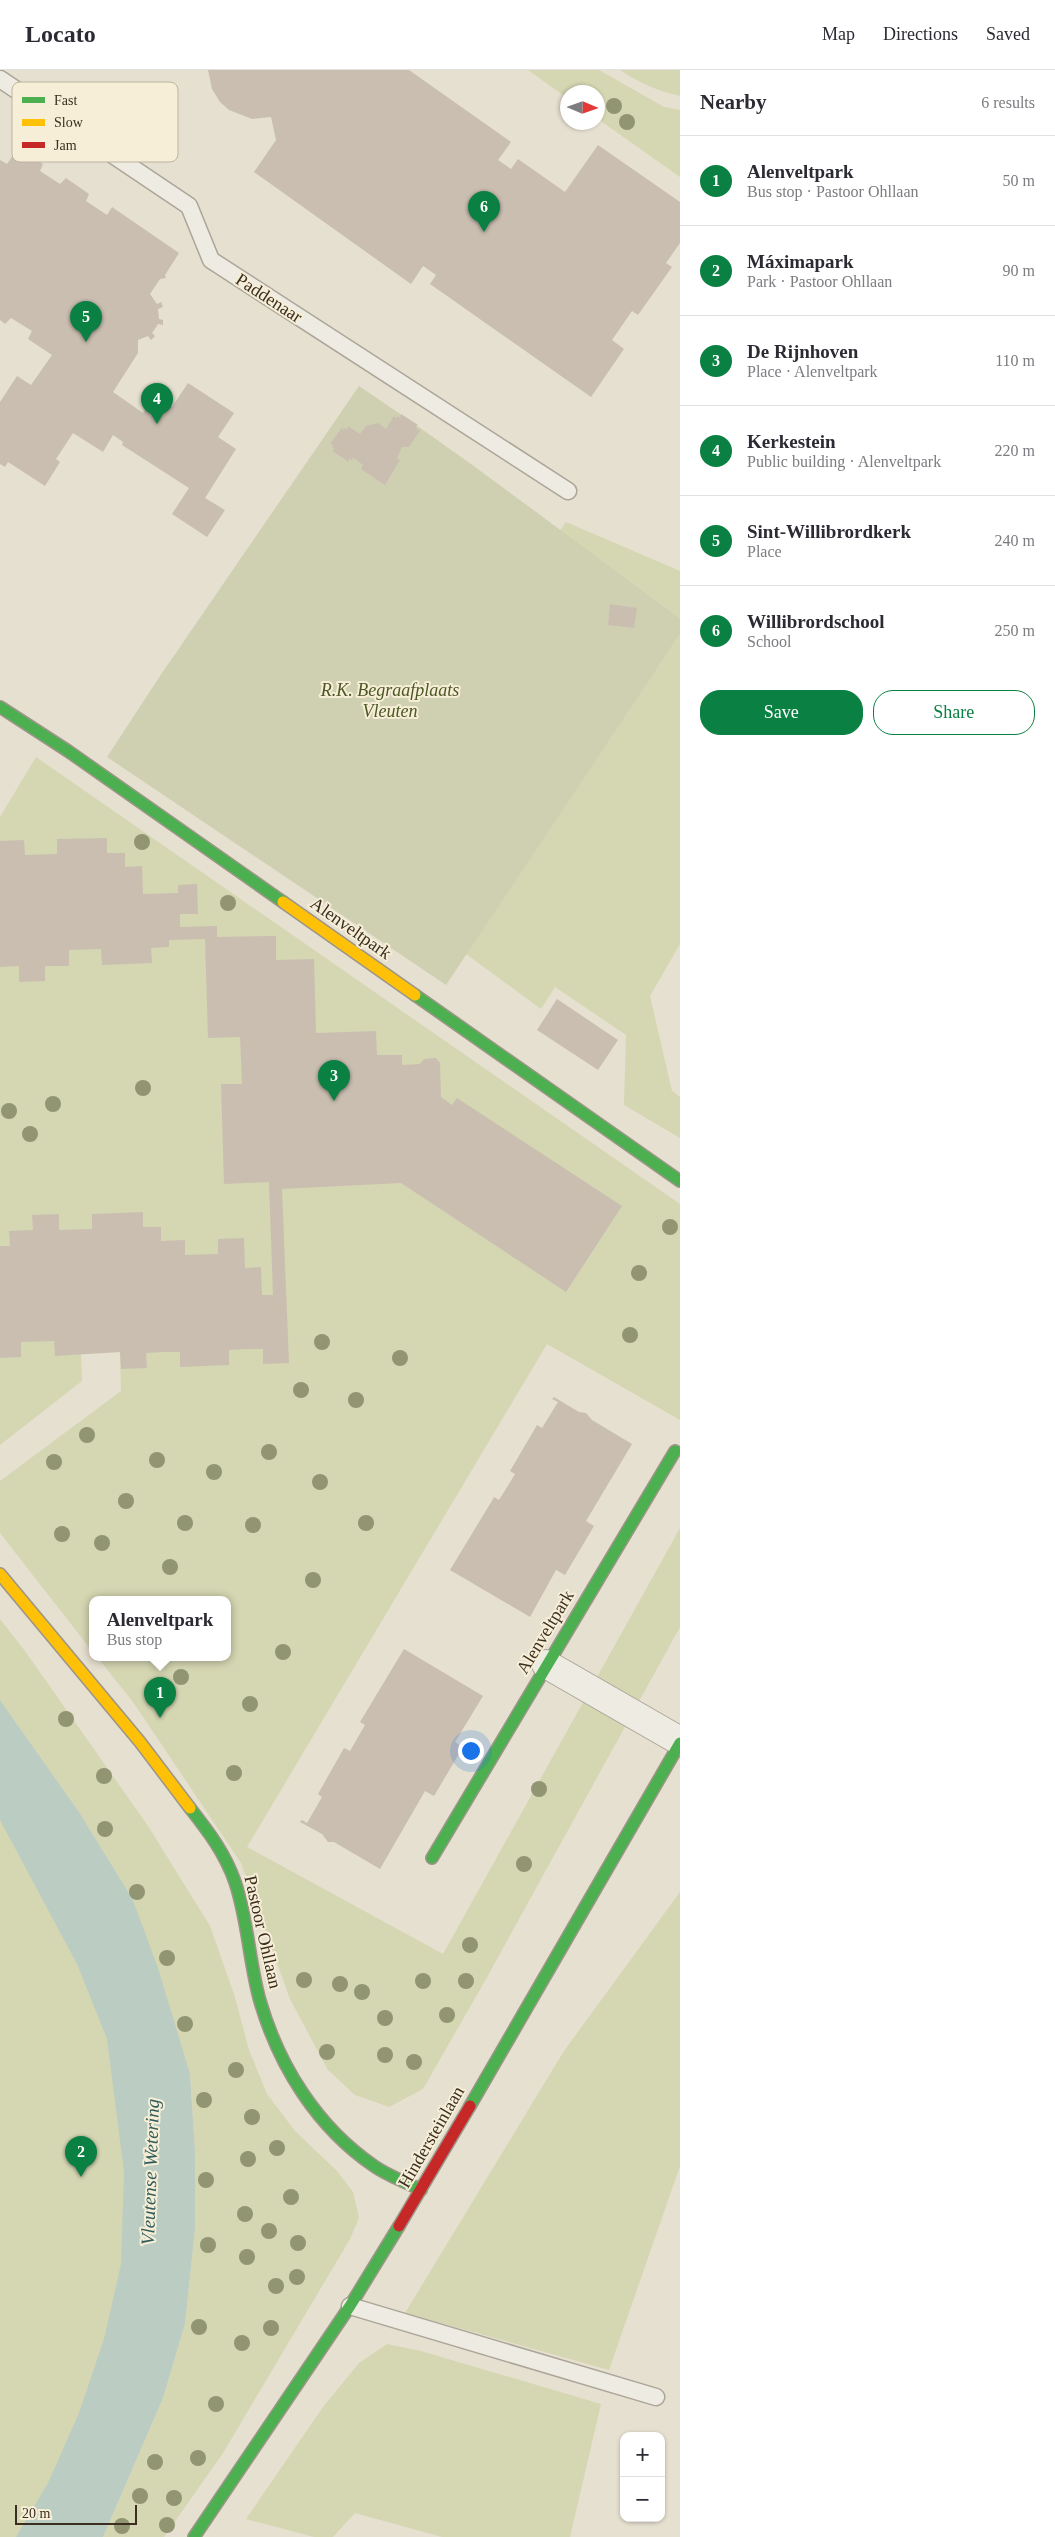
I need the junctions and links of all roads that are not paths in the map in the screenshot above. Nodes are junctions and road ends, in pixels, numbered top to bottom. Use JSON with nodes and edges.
{"nodes":[{"id":1,"x":0,"y":79,"type":"edge"},
{"id":2,"x":12,"y":87,"type":"edge"},
{"id":3,"x":123,"y":162,"type":"edge"},
{"id":4,"x":568,"y":490,"type":"dead end"},
{"id":5,"x":0,"y":707,"type":"edge"},
{"id":6,"x":680,"y":1181,"type":"edge"},
{"id":7,"x":675,"y":1451,"type":"dead end"},
{"id":8,"x":0,"y":1574,"type":"edge"},
{"id":9,"x":546,"y":1664,"type":"junction"},
{"id":10,"x":680,"y":1742,"type":"edge"},
{"id":11,"x":432,"y":1858,"type":"dead end"},
{"id":12,"x":421,"y":2190,"type":"junction"},
{"id":13,"x":350,"y":2306,"type":"junction"},
{"id":14,"x":656,"y":2397,"type":"dead end"},
{"id":15,"x":194,"y":2537,"type":"edge"}],
"edges":[{"from":1,"to":2,"type":"lane","name":"Paddenaar"},
{"from":3,"to":4,"type":"lane","name":"Paddenaar"},
{"from":5,"to":6,"type":"street","name":"Alenveltpark"},
{"from":7,"to":9,"type":"street","name":"Alenveltpark"},
{"from":8,"to":12,"type":"street","name":"Pastoor Ohllaan"},
{"from":9,"to":10,"type":"street"},
{"from":9,"to":11,"type":"street","name":"Alenveltpark"},
{"from":10,"to":12,"type":"street","name":"Hindersteinlaan"},
{"from":12,"to":13,"type":"street","name":"Hindersteinlaan"},
{"from":13,"to":14,"type":"lane"},
{"from":13,"to":15,"type":"street","name":"Hindersteinlaan"}]}
